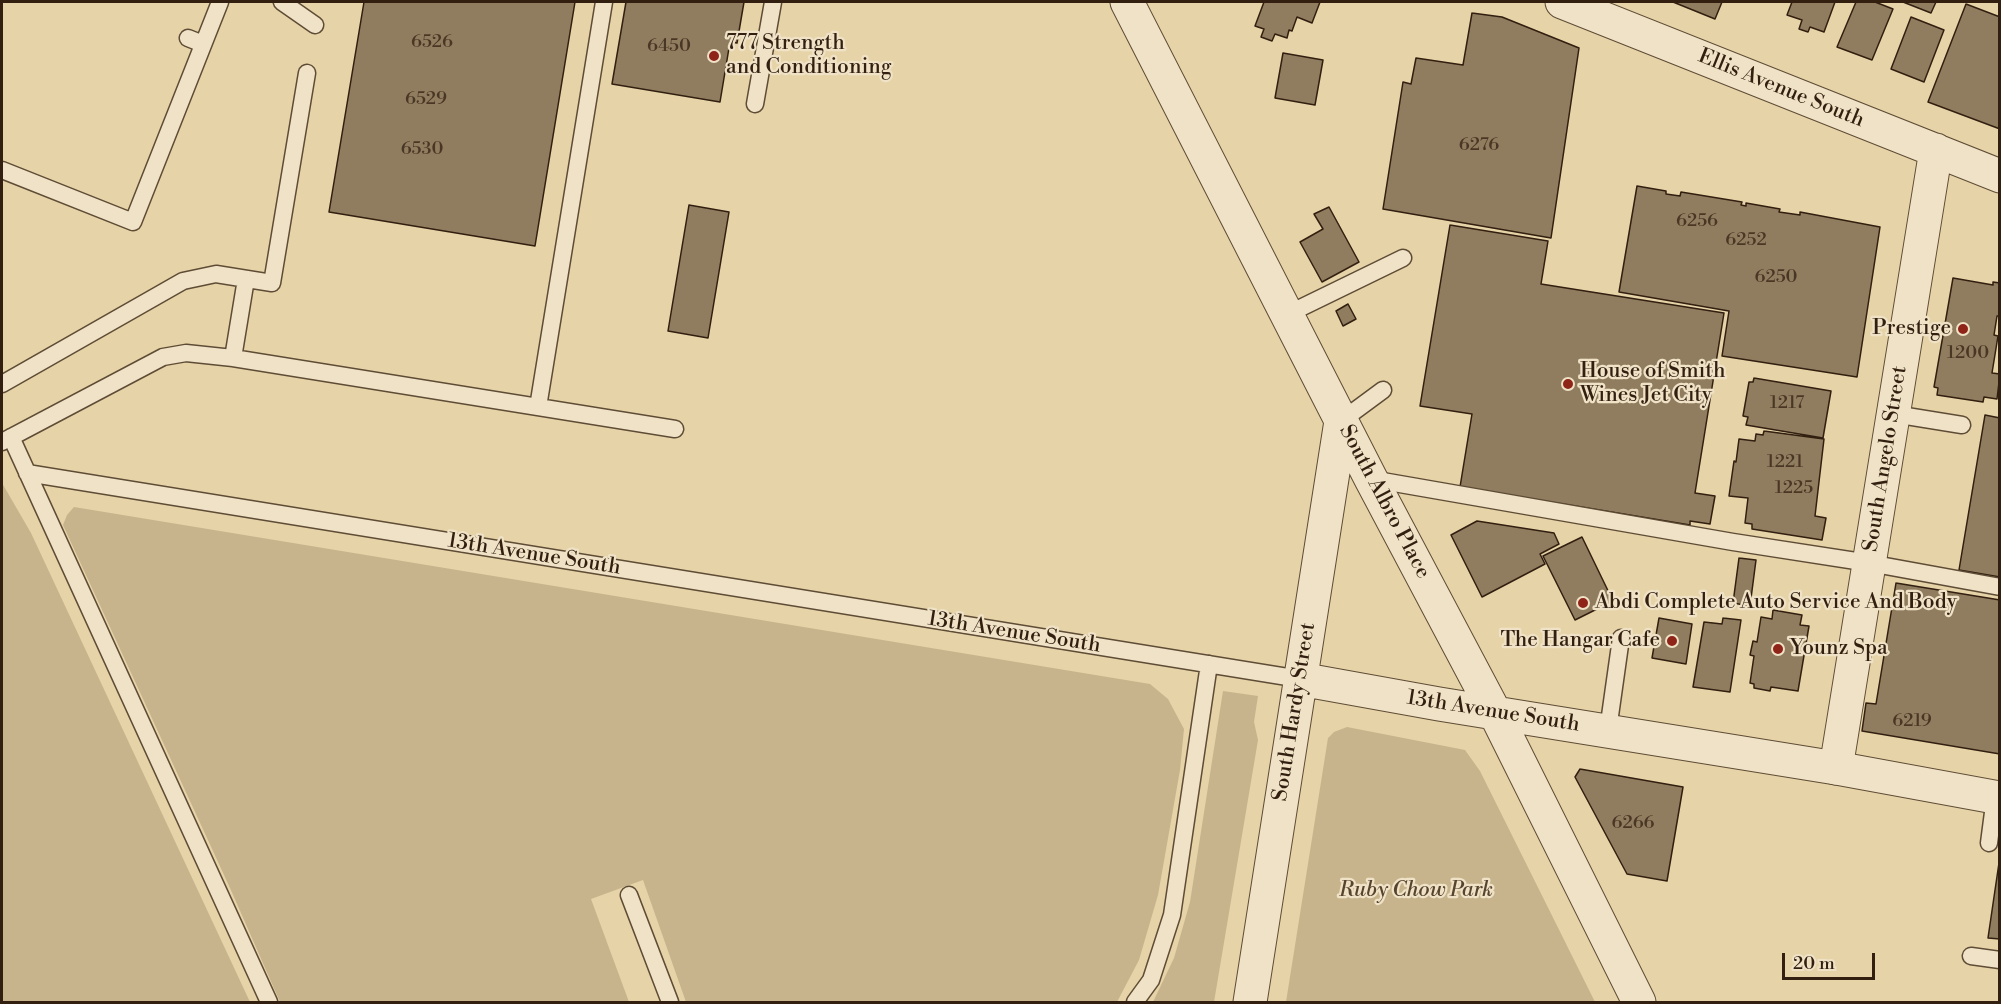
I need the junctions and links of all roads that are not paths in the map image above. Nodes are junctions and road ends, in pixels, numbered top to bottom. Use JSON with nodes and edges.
{"nodes":[{"id":1,"x":220,"y":2,"type":"edge"},
{"id":2,"x":282,"y":2,"type":"edge"},
{"id":3,"x":604,"y":2,"type":"edge"},
{"id":4,"x":773,"y":2,"type":"edge"},
{"id":5,"x":1127,"y":2,"type":"edge"},
{"id":6,"x":1562,"y":2,"type":"edge"},
{"id":7,"x":315,"y":25,"type":"dead end"},
{"id":8,"x":308,"y":73,"type":"dead end"},
{"id":9,"x":755,"y":104,"type":"dead end"},
{"id":10,"x":1936,"y":150,"type":"junction"},
{"id":11,"x":2,"y":170,"type":"edge"},
{"id":12,"x":2000,"y":176,"type":"edge"},
{"id":13,"x":1403,"y":258,"type":"dead end"},
{"id":14,"x":246,"y":279,"type":"junction"},
{"id":15,"x":1288,"y":314,"type":"junction"},
{"id":16,"x":232,"y":358,"type":"junction"},
{"id":17,"x":2,"y":384,"type":"edge"},
{"id":18,"x":1383,"y":390,"type":"dead end"},
{"id":19,"x":538,"y":407,"type":"junction"},
{"id":20,"x":1894,"y":414,"type":"junction"},
{"id":21,"x":1341,"y":421,"type":"junction"},
{"id":22,"x":1962,"y":424,"type":"dead end"},
{"id":23,"x":675,"y":429,"type":"dead end"},
{"id":24,"x":6,"y":440,"type":"edge"},
{"id":25,"x":27,"y":473,"type":"junction"},
{"id":26,"x":1371,"y":479,"type":"junction"},
{"id":27,"x":1869,"y":563,"type":"junction"},
{"id":28,"x":2000,"y":587,"type":"edge"},
{"id":29,"x":1621,"y":638,"type":"dead end"},
{"id":30,"x":1209,"y":664,"type":"junction"},
{"id":31,"x":1300,"y":679,"type":"junction"},
{"id":32,"x":1496,"y":713,"type":"junction"},
{"id":33,"x":1608,"y":730,"type":"junction"},
{"id":34,"x":1836,"y":768,"type":"junction"},
{"id":35,"x":1997,"y":798,"type":"edge"},
{"id":36,"x":1989,"y":843,"type":"dead end"},
{"id":37,"x":629,"y":894,"type":"dead end"},
{"id":38,"x":1971,"y":956,"type":"dead end"},
{"id":39,"x":2000,"y":960,"type":"edge"},
{"id":40,"x":269,"y":1002,"type":"edge"},
{"id":41,"x":670,"y":1002,"type":"edge"},
{"id":42,"x":1135,"y":1002,"type":"edge"},
{"id":43,"x":1250,"y":1002,"type":"edge"},
{"id":44,"x":1639,"y":1002,"type":"edge"}],
"edges":[{"from":1,"to":11,"type":"lane"},
{"from":2,"to":7,"type":"lane"},
{"from":3,"to":19,"type":"lane"},
{"from":4,"to":9,"type":"lane"},
{"from":5,"to":15,"type":"street","name":"South Albro Place"},
{"from":6,"to":10,"type":"street","name":"Ellis Avenue South"},
{"from":8,"to":14,"type":"lane"},
{"from":10,"to":12,"type":"street","name":"Ellis Avenue South"},
{"from":10,"to":20,"type":"street","name":"South Angelo Street"},
{"from":13,"to":15,"type":"lane"},
{"from":14,"to":16,"type":"lane"},
{"from":14,"to":17,"type":"lane"},
{"from":15,"to":21,"type":"street","name":"South Albro Place"},
{"from":16,"to":19,"type":"lane"},
{"from":16,"to":24,"type":"lane"},
{"from":18,"to":21,"type":"lane"},
{"from":19,"to":23,"type":"lane"},
{"from":20,"to":22,"type":"lane"},
{"from":20,"to":27,"type":"street","name":"South Angelo Street"},
{"from":21,"to":26,"type":"street","name":"South Albro Place"},
{"from":21,"to":31,"type":"street","name":"South Hardy Street"},
{"from":24,"to":25,"type":"lane"},
{"from":25,"to":30,"type":"lane","name":"13th Avenue South"},
{"from":25,"to":40,"type":"lane"},
{"from":26,"to":27,"type":"lane"},
{"from":26,"to":32,"type":"street","name":"South Albro Place"},
{"from":27,"to":28,"type":"lane"},
{"from":27,"to":34,"type":"street","name":"South Angelo Street"},
{"from":29,"to":33,"type":"lane"},
{"from":30,"to":31,"type":"lane","name":"13th Avenue South"},
{"from":30,"to":42,"type":"lane"},
{"from":31,"to":32,"type":"street","name":"13th Avenue South"},
{"from":31,"to":43,"type":"street","name":"South Hardy Street"},
{"from":32,"to":33,"type":"street","name":"13th Avenue South"},
{"from":32,"to":44,"type":"street","name":"South Albro Place"},
{"from":33,"to":34,"type":"street","name":"13th Avenue South"},
{"from":34,"to":35,"type":"street","name":"13th Avenue South"},
{"from":35,"to":36,"type":"lane"},
{"from":37,"to":41,"type":"lane"},
{"from":38,"to":39,"type":"lane"}]}
